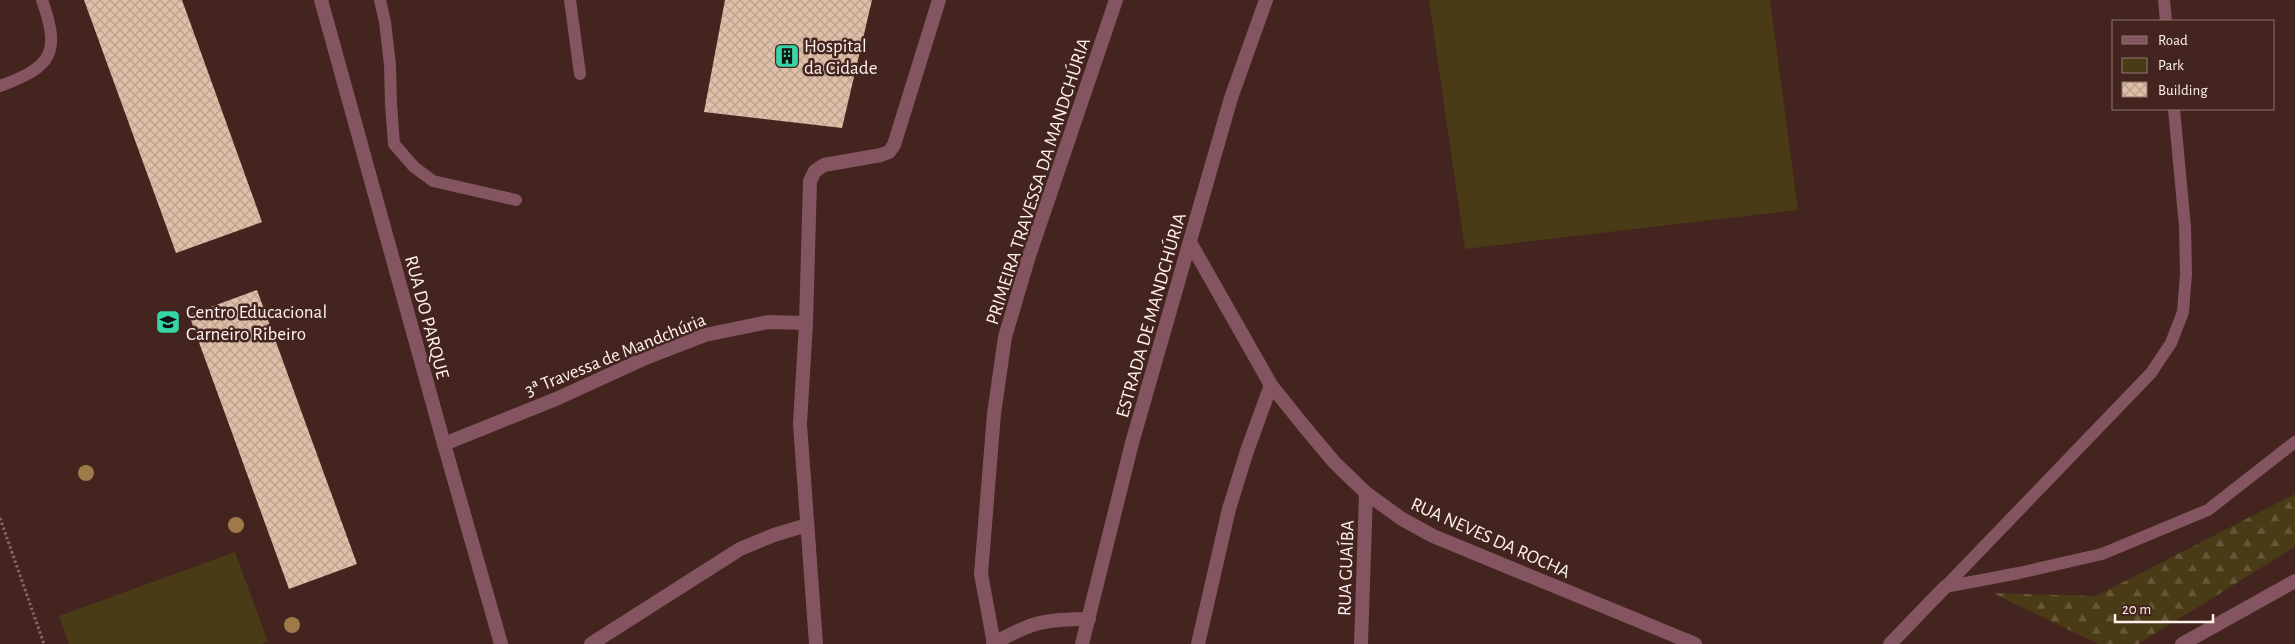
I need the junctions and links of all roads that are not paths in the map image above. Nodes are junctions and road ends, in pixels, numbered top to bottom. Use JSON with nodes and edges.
{"nodes":[{"id":1,"x":42,"y":0,"type":"edge"},
{"id":2,"x":321,"y":0,"type":"edge"},
{"id":3,"x":380,"y":0,"type":"edge"},
{"id":4,"x":570,"y":0,"type":"edge"},
{"id":5,"x":939,"y":0,"type":"edge"},
{"id":6,"x":1116,"y":0,"type":"edge"},
{"id":7,"x":1266,"y":0,"type":"edge"},
{"id":8,"x":2164,"y":0,"type":"edge"},
{"id":9,"x":2166,"y":20,"type":"edge"},
{"id":10,"x":580,"y":74,"type":"dead end"},
{"id":11,"x":0,"y":86,"type":"edge"},
{"id":12,"x":2174,"y":110,"type":"edge"},
{"id":13,"x":516,"y":200,"type":"dead end"},
{"id":14,"x":1191,"y":244,"type":"junction"},
{"id":15,"x":806,"y":323,"type":"junction"},
{"id":16,"x":1271,"y":385,"type":"junction"},
{"id":17,"x":2295,"y":442,"type":"edge"},
{"id":18,"x":444,"y":444,"type":"junction"},
{"id":19,"x":1366,"y":493,"type":"junction"},
{"id":20,"x":807,"y":526,"type":"junction"},
{"id":21,"x":2295,"y":581,"type":"edge"},
{"id":22,"x":1945,"y":587,"type":"junction"},
{"id":23,"x":1089,"y":619,"type":"junction"},
{"id":24,"x":501,"y":644,"type":"edge"},
{"id":25,"x":591,"y":644,"type":"edge"},
{"id":26,"x":816,"y":644,"type":"edge"},
{"id":27,"x":994,"y":644,"type":"edge"},
{"id":28,"x":1082,"y":644,"type":"edge"},
{"id":29,"x":1198,"y":644,"type":"edge"},
{"id":30,"x":1361,"y":644,"type":"edge"},
{"id":31,"x":1695,"y":644,"type":"edge"},
{"id":32,"x":1890,"y":644,"type":"edge"},
{"id":33,"x":2182,"y":644,"type":"edge"}],
"edges":[{"from":1,"to":11,"type":"lane"},
{"from":2,"to":18,"type":"street","name":"RUA DO PARQUE"},
{"from":3,"to":13,"type":"lane"},
{"from":4,"to":10,"type":"lane"},
{"from":5,"to":15,"type":"street"},
{"from":6,"to":27,"type":"street","name":"PRIMEIRA TRAVESSA DA MANDCHÚRIA"},
{"from":7,"to":14,"type":"street","name":"ESTRADA DE MANDCHÚRIA"},
{"from":8,"to":9,"type":"lane"},
{"from":12,"to":22,"type":"lane"},
{"from":14,"to":16,"type":"street","name":"RUA NEVES DA ROCHA"},
{"from":14,"to":23,"type":"street","name":"ESTRADA DE MANDCHÚRIA"},
{"from":15,"to":18,"type":"street","name":"3ª Travessa de Mandchúria"},
{"from":15,"to":20,"type":"street"},
{"from":16,"to":19,"type":"street","name":"RUA NEVES DA ROCHA"},
{"from":16,"to":29,"type":"street"},
{"from":17,"to":22,"type":"lane"},
{"from":18,"to":24,"type":"street","name":"RUA DO PARQUE"},
{"from":19,"to":30,"type":"street","name":"RUA GUAÍBA"},
{"from":19,"to":31,"type":"street","name":"RUA NEVES DA ROCHA"},
{"from":20,"to":25,"type":"street"},
{"from":20,"to":26,"type":"street"},
{"from":21,"to":33,"type":"street"},
{"from":22,"to":32,"type":"street"},
{"from":23,"to":27,"type":"street"},
{"from":23,"to":28,"type":"street","name":"ESTRADA DE MANDCHÚRIA"}]}
